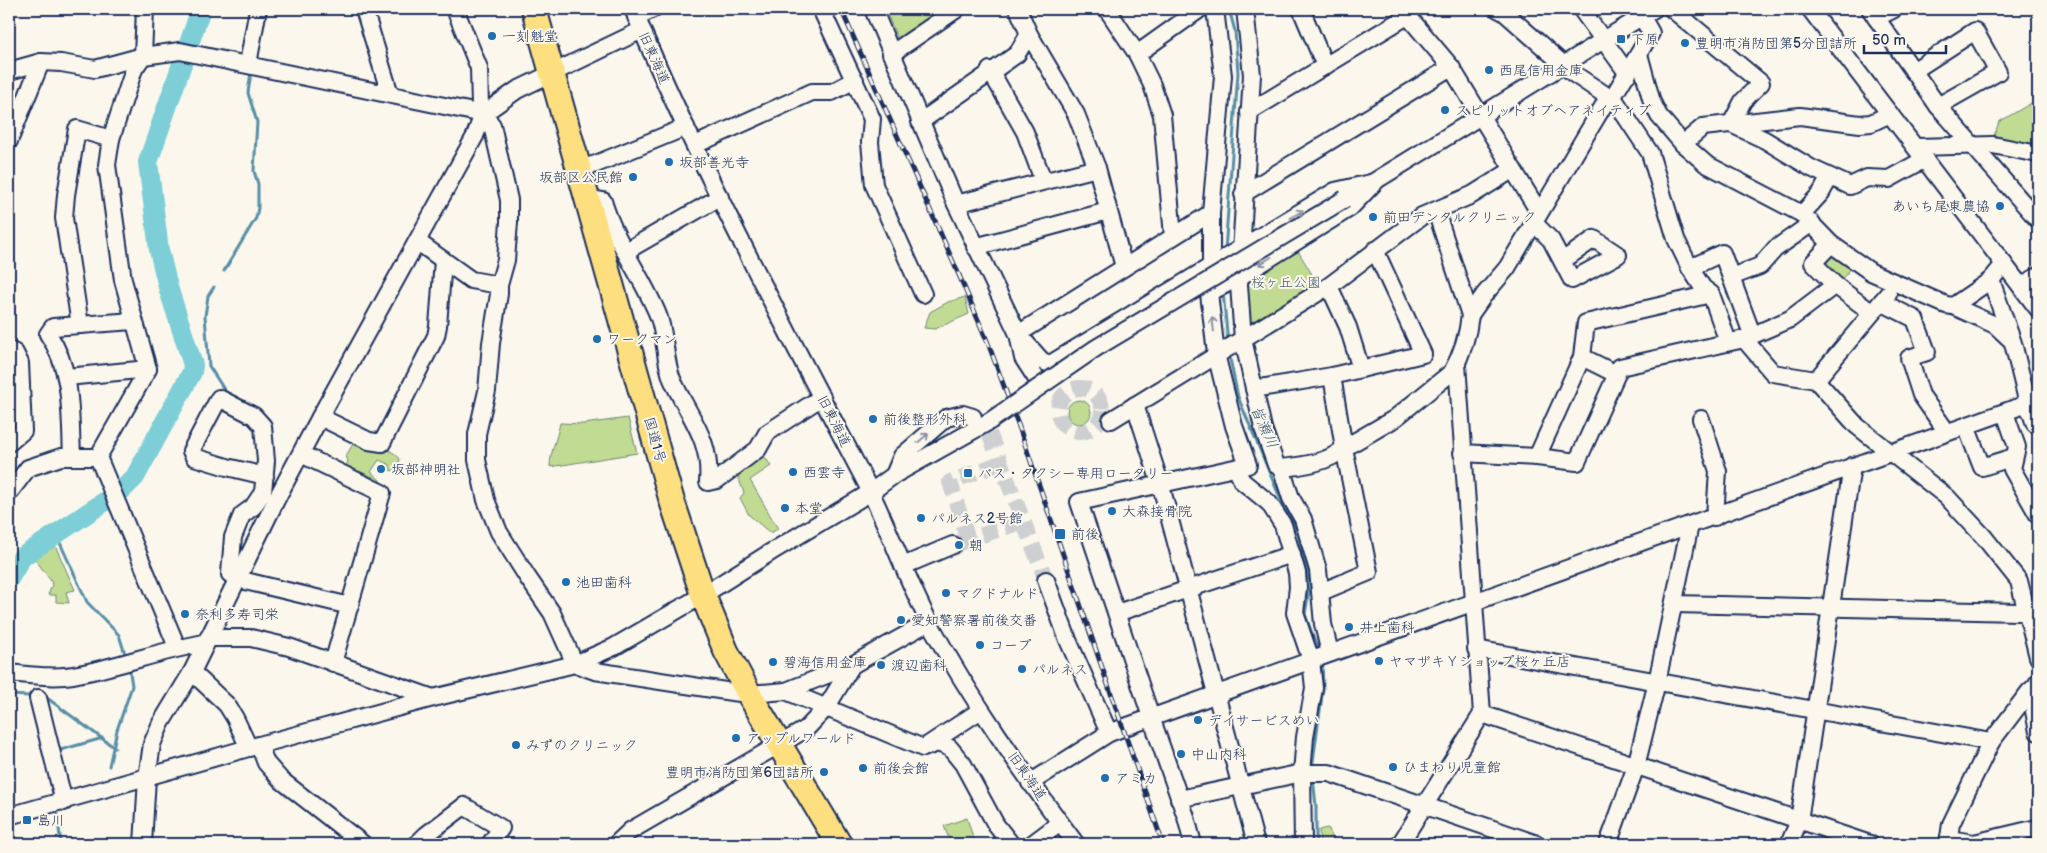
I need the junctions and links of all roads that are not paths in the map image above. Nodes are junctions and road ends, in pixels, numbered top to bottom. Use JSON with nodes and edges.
{"nodes":[{"id":1,"x":145,"y":9,"type":"edge"},
{"id":2,"x":258,"y":9,"type":"edge"},
{"id":3,"x":364,"y":9,"type":"edge"},
{"id":4,"x":455,"y":9,"type":"edge"},
{"id":5,"x":534,"y":9,"type":"edge"},
{"id":6,"x":653,"y":9,"type":"edge"},
{"id":7,"x":821,"y":9,"type":"edge"},
{"id":8,"x":873,"y":9,"type":"edge"},
{"id":9,"x":957,"y":9,"type":"edge"},
{"id":10,"x":1107,"y":9,"type":"edge"},
{"id":11,"x":1200,"y":9,"type":"edge"},
{"id":12,"x":1215,"y":9,"type":"edge"},
{"id":13,"x":1245,"y":9,"type":"edge"},
{"id":14,"x":1301,"y":9,"type":"edge"},
{"id":15,"x":1498,"y":9,"type":"edge"},
{"id":16,"x":1581,"y":9,"type":"edge"},
{"id":17,"x":1672,"y":9,"type":"edge"},
{"id":18,"x":1810,"y":9,"type":"edge"},
{"id":19,"x":1894,"y":9,"type":"edge"},
{"id":20,"x":1024,"y":11,"type":"edge"},
{"id":21,"x":1642,"y":11,"type":"edge"},
{"id":22,"x":1405,"y":12,"type":"edge"},
{"id":23,"x":1873,"y":13,"type":"edge"},
{"id":24,"x":637,"y":19,"type":"edge"},
{"id":25,"x":1029,"y":34,"type":"junction"},
{"id":26,"x":1604,"y":41,"type":"junction"},
{"id":27,"x":891,"y":54,"type":"junction"},
{"id":28,"x":1137,"y":54,"type":"junction"},
{"id":29,"x":1639,"y":54,"type":"junction"},
{"id":30,"x":143,"y":56,"type":"junction"},
{"id":31,"x":41,"y":62,"type":"junction"},
{"id":32,"x":248,"y":64,"type":"junction"},
{"id":33,"x":1564,"y":64,"type":"junction"},
{"id":34,"x":1325,"y":66,"type":"junction"},
{"id":35,"x":1451,"y":67,"type":"junction"},
{"id":36,"x":990,"y":70,"type":"junction"},
{"id":37,"x":1913,"y":71,"type":"junction"},
{"id":38,"x":9,"y":72,"type":"edge"},
{"id":39,"x":553,"y":74,"type":"junction"},
{"id":40,"x":1628,"y":74,"type":"junction"},
{"id":41,"x":855,"y":80,"type":"junction"},
{"id":42,"x":390,"y":94,"type":"junction"},
{"id":43,"x":1608,"y":98,"type":"junction"},
{"id":44,"x":1938,"y":106,"type":"junction"},
{"id":45,"x":1249,"y":112,"type":"junction"},
{"id":46,"x":483,"y":114,"type":"junction"},
{"id":47,"x":1890,"y":114,"type":"junction"},
{"id":48,"x":1480,"y":116,"type":"junction"},
{"id":49,"x":920,"y":122,"type":"junction"},
{"id":50,"x":1731,"y":124,"type":"junction"},
{"id":51,"x":686,"y":127,"type":"junction"},
{"id":52,"x":111,"y":139,"type":"junction"},
{"id":53,"x":9,"y":141,"type":"edge"},
{"id":54,"x":1683,"y":144,"type":"junction"},
{"id":55,"x":695,"y":145,"type":"junction"},
{"id":56,"x":1974,"y":146,"type":"junction"},
{"id":57,"x":1920,"y":153,"type":"junction"},
{"id":58,"x":2038,"y":154,"type":"edge"},
{"id":59,"x":1097,"y":168,"type":"junction"},
{"id":60,"x":579,"y":169,"type":"junction"},
{"id":61,"x":1512,"y":170,"type":"junction"},
{"id":62,"x":1830,"y":177,"type":"junction"},
{"id":63,"x":1043,"y":180,"type":"junction"},
{"id":64,"x":1375,"y":182,"type":"junction"},
{"id":65,"x":1243,"y":194,"type":"junction"},
{"id":66,"x":720,"y":197,"type":"junction"},
{"id":67,"x":587,"y":198,"type":"junction"},
{"id":68,"x":956,"y":204,"type":"junction"},
{"id":69,"x":1436,"y":211,"type":"junction"},
{"id":70,"x":1108,"y":212,"type":"junction"},
{"id":71,"x":1211,"y":213,"type":"junction"},
{"id":72,"x":1536,"y":217,"type":"junction"},
{"id":73,"x":1807,"y":219,"type":"junction"},
{"id":74,"x":2038,"y":220,"type":"edge"},
{"id":75,"x":1173,"y":236,"type":"junction"},
{"id":76,"x":418,"y":242,"type":"junction"},
{"id":77,"x":1831,"y":244,"type":"junction"},
{"id":78,"x":975,"y":246,"type":"junction"},
{"id":79,"x":1240,"y":248,"type":"junction"},
{"id":80,"x":1375,"y":250,"type":"junction"},
{"id":81,"x":626,"y":251,"type":"junction"},
{"id":82,"x":443,"y":260,"type":"junction"},
{"id":83,"x":1562,"y":261,"type":"dead end"},
{"id":84,"x":2004,"y":264,"type":"junction"},
{"id":85,"x":1211,"y":266,"type":"junction"},
{"id":86,"x":1124,"y":267,"type":"junction"},
{"id":87,"x":1690,"y":268,"type":"junction"},
{"id":88,"x":2038,"y":276,"type":"edge"},
{"id":89,"x":1731,"y":277,"type":"junction"},
{"id":90,"x":1236,"y":279,"type":"junction"},
{"id":91,"x":1991,"y":280,"type":"junction"},
{"id":92,"x":1895,"y":284,"type":"junction"},
{"id":93,"x":499,"y":285,"type":"junction"},
{"id":94,"x":1836,"y":285,"type":"junction"},
{"id":95,"x":1329,"y":286,"type":"junction"},
{"id":96,"x":2021,"y":286,"type":"junction"},
{"id":97,"x":1211,"y":292,"type":"junction"},
{"id":98,"x":923,"y":294,"type":"dead end"},
{"id":99,"x":1711,"y":294,"type":"junction"},
{"id":100,"x":1953,"y":306,"type":"junction"},
{"id":101,"x":1876,"y":307,"type":"junction"},
{"id":102,"x":2038,"y":308,"type":"edge"},
{"id":103,"x":1470,"y":315,"type":"junction"},
{"id":104,"x":133,"y":321,"type":"junction"},
{"id":105,"x":80,"y":324,"type":"junction"},
{"id":106,"x":1018,"y":334,"type":"junction"},
{"id":107,"x":1742,"y":338,"type":"junction"},
{"id":108,"x":1241,"y":340,"type":"junction"},
{"id":109,"x":2013,"y":343,"type":"junction"},
{"id":110,"x":9,"y":350,"type":"edge"},
{"id":111,"x":1218,"y":353,"type":"junction"},
{"id":112,"x":1582,"y":357,"type":"junction"},
{"id":113,"x":1456,"y":364,"type":"junction"},
{"id":114,"x":148,"y":369,"type":"junction"},
{"id":115,"x":1361,"y":369,"type":"junction"},
{"id":116,"x":1616,"y":374,"type":"junction"},
{"id":117,"x":1332,"y":376,"type":"junction"},
{"id":118,"x":67,"y":377,"type":"junction"},
{"id":119,"x":1036,"y":378,"type":"dead end"},
{"id":120,"x":1816,"y":380,"type":"junction"},
{"id":121,"x":1254,"y":389,"type":"junction"},
{"id":122,"x":822,"y":397,"type":"junction"},
{"id":123,"x":2033,"y":402,"type":"edge"},
{"id":124,"x":1135,"y":405,"type":"junction"},
{"id":125,"x":2005,"y":413,"type":"junction"},
{"id":126,"x":973,"y":417,"type":"dead end"},
{"id":127,"x":320,"y":418,"type":"junction"},
{"id":128,"x":1701,"y":419,"type":"dead end"},
{"id":129,"x":1111,"y":420,"type":"tunnel mouth"},
{"id":130,"x":1966,"y":426,"type":"junction"},
{"id":131,"x":2038,"y":426,"type":"edge"},
{"id":132,"x":1947,"y":432,"type":"junction"},
{"id":133,"x":9,"y":443,"type":"edge"},
{"id":134,"x":1344,"y":448,"type":"junction"},
{"id":135,"x":1462,"y":453,"type":"junction"},
{"id":136,"x":301,"y":454,"type":"junction"},
{"id":137,"x":1891,"y":454,"type":"junction"},
{"id":138,"x":2014,"y":456,"type":"junction"},
{"id":139,"x":72,"y":457,"type":"junction"},
{"id":140,"x":98,"y":457,"type":"junction"},
{"id":141,"x":1537,"y":457,"type":"junction"},
{"id":142,"x":1852,"y":466,"type":"junction"},
{"id":143,"x":1236,"y":468,"type":"junction"},
{"id":144,"x":1281,"y":468,"type":"junction"},
{"id":145,"x":894,"y":475,"type":"junction"},
{"id":146,"x":1161,"y":486,"type":"junction"},
{"id":147,"x":268,"y":488,"type":"junction"},
{"id":148,"x":871,"y":492,"type":"junction"},
{"id":149,"x":9,"y":493,"type":"edge"},
{"id":150,"x":2038,"y":515,"type":"edge"},
{"id":151,"x":1715,"y":516,"type":"junction"},
{"id":152,"x":1690,"y":526,"type":"junction"},
{"id":153,"x":953,"y":545,"type":"tunnel mouth"},
{"id":154,"x":1292,"y":554,"type":"junction"},
{"id":155,"x":903,"y":566,"type":"junction"},
{"id":156,"x":237,"y":579,"type":"junction"},
{"id":157,"x":1046,"y":580,"type":"tunnel mouth"},
{"id":158,"x":1189,"y":589,"type":"junction"},
{"id":159,"x":1321,"y":592,"type":"junction"},
{"id":160,"x":703,"y":595,"type":"junction"},
{"id":161,"x":1474,"y":601,"type":"junction"},
{"id":162,"x":1674,"y":604,"type":"junction"},
{"id":163,"x":350,"y":606,"type":"junction"},
{"id":164,"x":1830,"y":608,"type":"junction"},
{"id":165,"x":2032,"y":610,"type":"edge"},
{"id":166,"x":1116,"y":612,"type":"junction"},
{"id":167,"x":929,"y":622,"type":"junction"},
{"id":168,"x":206,"y":640,"type":"junction"},
{"id":169,"x":178,"y":647,"type":"junction"},
{"id":170,"x":1476,"y":649,"type":"junction"},
{"id":171,"x":1330,"y":653,"type":"junction"},
{"id":172,"x":2038,"y":657,"type":"edge"},
{"id":173,"x":1312,"y":660,"type":"junction"},
{"id":174,"x":333,"y":663,"type":"junction"},
{"id":175,"x":575,"y":664,"type":"junction"},
{"id":176,"x":852,"y":665,"type":"junction"},
{"id":177,"x":192,"y":672,"type":"junction"},
{"id":178,"x":9,"y":673,"type":"edge"},
{"id":179,"x":1657,"y":682,"type":"junction"},
{"id":180,"x":2038,"y":683,"type":"edge"},
{"id":181,"x":786,"y":691,"type":"junction"},
{"id":182,"x":1216,"y":693,"type":"junction"},
{"id":183,"x":748,"y":694,"type":"junction"},
{"id":184,"x":38,"y":698,"type":"dead end"},
{"id":185,"x":433,"y":698,"type":"junction"},
{"id":186,"x":826,"y":708,"type":"junction"},
{"id":187,"x":1816,"y":709,"type":"junction"},
{"id":188,"x":981,"y":710,"type":"junction"},
{"id":189,"x":1482,"y":714,"type":"junction"},
{"id":190,"x":1151,"y":718,"type":"junction"},
{"id":191,"x":2038,"y":732,"type":"edge"},
{"id":192,"x":1109,"y":733,"type":"junction"},
{"id":193,"x":1991,"y":742,"type":"junction"},
{"id":194,"x":779,"y":746,"type":"junction"},
{"id":195,"x":928,"y":746,"type":"junction"},
{"id":196,"x":254,"y":747,"type":"junction"},
{"id":197,"x":1636,"y":766,"type":"junction"},
{"id":198,"x":1302,"y":773,"type":"junction"},
{"id":199,"x":147,"y":778,"type":"junction"},
{"id":200,"x":1030,"y":783,"type":"junction"},
{"id":201,"x":1240,"y":785,"type":"junction"},
{"id":202,"x":1179,"y":798,"type":"junction"},
{"id":203,"x":64,"y":802,"type":"junction"},
{"id":204,"x":1423,"y":807,"type":"junction"},
{"id":205,"x":9,"y":816,"type":"edge"},
{"id":206,"x":1799,"y":821,"type":"junction"},
{"id":207,"x":1060,"y":823,"type":"junction"},
{"id":208,"x":2038,"y":827,"type":"edge"},
{"id":209,"x":1508,"y":839,"type":"edge"},
{"id":210,"x":1948,"y":842,"type":"edge"},
{"id":211,"x":143,"y":844,"type":"edge"},
{"id":212,"x":363,"y":844,"type":"edge"},
{"id":213,"x":417,"y":844,"type":"edge"},
{"id":214,"x":490,"y":844,"type":"edge"},
{"id":215,"x":616,"y":844,"type":"edge"},
{"id":216,"x":839,"y":844,"type":"edge"},
{"id":217,"x":1011,"y":844,"type":"edge"},
{"id":218,"x":1032,"y":844,"type":"edge"},
{"id":219,"x":1076,"y":844,"type":"edge"},
{"id":220,"x":1193,"y":844,"type":"edge"},
{"id":221,"x":1256,"y":844,"type":"edge"},
{"id":222,"x":1303,"y":844,"type":"edge"},
{"id":223,"x":1400,"y":844,"type":"edge"},
{"id":224,"x":1537,"y":844,"type":"edge"},
{"id":225,"x":1608,"y":844,"type":"edge"},
{"id":226,"x":1789,"y":844,"type":"edge"},
{"id":227,"x":1870,"y":844,"type":"edge"}],
"edges":[{"from":1,"to":30,"type":"street"},
{"from":2,"to":32,"type":"street"},
{"from":3,"to":42,"type":"street"},
{"from":4,"to":46,"type":"street"},
{"from":5,"to":39,"type":"highway","name":"国道1号"},
{"from":6,"to":24,"type":"street"},
{"from":7,"to":41,"type":"street"},
{"from":8,"to":27,"type":"street"},
{"from":9,"to":27,"type":"street"},
{"from":10,"to":28,"type":"street"},
{"from":11,"to":28,"type":"street"},
{"from":12,"to":71,"type":"street"},
{"from":13,"to":45,"type":"street"},
{"from":14,"to":34,"type":"street"},
{"from":15,"to":33,"type":"street"},
{"from":16,"to":26,"type":"street"},
{"from":17,"to":50,"type":"street"},
{"from":18,"to":47,"type":"street"},
{"from":19,"to":23,"type":"street"},
{"from":20,"to":25,"type":"street"},
{"from":21,"to":26,"type":"street"},
{"from":21,"to":29,"type":"street"},
{"from":22,"to":34,"type":"street"},
{"from":22,"to":35,"type":"street"},
{"from":23,"to":37,"type":"street"},
{"from":24,"to":39,"type":"street"},
{"from":24,"to":51,"type":"street","name":"旧東海道"},
{"from":25,"to":36,"type":"street"},
{"from":25,"to":59,"type":"street"},
{"from":26,"to":33,"type":"street"},
{"from":26,"to":40,"type":"street"},
{"from":27,"to":49,"type":"street"},
{"from":28,"to":75,"type":"street"},
{"from":29,"to":40,"type":"street"},
{"from":29,"to":54,"type":"street"},
{"from":30,"to":31,"type":"street"},
{"from":30,"to":32,"type":"street"},
{"from":30,"to":52,"type":"street"},
{"from":31,"to":38,"type":"street"},
{"from":31,"to":53,"type":"street"},
{"from":32,"to":42,"type":"street"},
{"from":33,"to":43,"type":"street"},
{"from":33,"to":48,"type":"street"},
{"from":34,"to":45,"type":"street"},
{"from":35,"to":48,"type":"street"},
{"from":35,"to":65,"type":"street"},
{"from":36,"to":49,"type":"street"},
{"from":36,"to":63,"type":"street"},
{"from":37,"to":44,"type":"street"},
{"from":37,"to":44,"type":"street"},
{"from":39,"to":46,"type":"street"},
{"from":39,"to":60,"type":"highway","name":"国道1号"},
{"from":40,"to":43,"type":"street"},
{"from":41,"to":55,"type":"street"},
{"from":41,"to":98,"type":"street"},
{"from":42,"to":46,"type":"street"},
{"from":43,"to":72,"type":"street"},
{"from":43,"to":87,"type":"street"},
{"from":44,"to":56,"type":"street"},
{"from":45,"to":65,"type":"street"},
{"from":46,"to":76,"type":"street"},
{"from":46,"to":93,"type":"street"},
{"from":47,"to":50,"type":"street"},
{"from":47,"to":57,"type":"street"},
{"from":48,"to":61,"type":"street"},
{"from":48,"to":64,"type":"street"},
{"from":49,"to":68,"type":"street"},
{"from":50,"to":54,"type":"street"},
{"from":50,"to":62,"type":"street"},
{"from":51,"to":55,"type":"street","name":"旧東海道"},
{"from":51,"to":60,"type":"street"},
{"from":52,"to":104,"type":"street"},
{"from":52,"to":105,"type":"street"},
{"from":54,"to":73,"type":"street"},
{"from":55,"to":66,"type":"street","name":"旧東海道"},
{"from":56,"to":57,"type":"street"},
{"from":56,"to":58,"type":"street"},
{"from":56,"to":74,"type":"street"},
{"from":57,"to":62,"type":"street"},
{"from":57,"to":84,"type":"street"},
{"from":59,"to":63,"type":"street"},
{"from":59,"to":70,"type":"street"},
{"from":60,"to":67,"type":"highway","name":"国道1号"},
{"from":61,"to":69,"type":"street"},
{"from":61,"to":72,"type":"street"},
{"from":62,"to":73,"type":"street"},
{"from":63,"to":68,"type":"street"},
{"from":79,"to":64,"type":"street","one_way":true},
{"from":64,"to":90,"type":"street","one_way":true},
{"from":64,"to":145,"type":"street","bridge":true},
{"from":65,"to":79,"type":"street"},
{"from":66,"to":81,"type":"street"},
{"from":66,"to":122,"type":"street","name":"旧東海道"},
{"from":67,"to":81,"type":"street"},
{"from":67,"to":160,"type":"highway","name":"国道1号"},
{"from":68,"to":78,"type":"street"},
{"from":69,"to":80,"type":"street"},
{"from":69,"to":103,"type":"street"},
{"from":70,"to":78,"type":"street"},
{"from":70,"to":86,"type":"street"},
{"from":71,"to":75,"type":"street"},
{"from":71,"to":85,"type":"street"},
{"from":72,"to":83,"type":"street"},
{"from":72,"to":103,"type":"street"},
{"from":73,"to":77,"type":"street"},
{"from":73,"to":89,"type":"street"},
{"from":75,"to":86,"type":"street"},
{"from":76,"to":82,"type":"street"},
{"from":76,"to":127,"type":"street"},
{"from":77,"to":92,"type":"street"},
{"from":77,"to":94,"type":"street"},
{"from":78,"to":106,"type":"street"},
{"from":79,"to":85,"type":"street"},
{"from":79,"to":90,"type":"street"},
{"from":80,"to":95,"type":"street"},
{"from":80,"to":115,"type":"street"},
{"from":81,"to":122,"type":"street"},
{"from":82,"to":93,"type":"street"},
{"from":82,"to":127,"type":"street"},
{"from":84,"to":91,"type":"street"},
{"from":84,"to":96,"type":"street"},
{"from":85,"to":97,"type":"street"},
{"from":85,"to":106,"type":"street"},
{"from":86,"to":106,"type":"street"},
{"from":87,"to":89,"type":"street"},
{"from":87,"to":99,"type":"street"},
{"from":88,"to":96,"type":"street"},
{"from":89,"to":107,"type":"street"},
{"from":90,"to":97,"type":"street"},
{"from":90,"to":108,"type":"street"},
{"from":91,"to":100,"type":"street"},
{"from":91,"to":109,"type":"street"},
{"from":92,"to":100,"type":"street"},
{"from":92,"to":101,"type":"street"},
{"from":93,"to":175,"type":"street"},
{"from":94,"to":101,"type":"street"},
{"from":94,"to":107,"type":"street"},
{"from":95,"to":108,"type":"street"},
{"from":95,"to":115,"type":"street"},
{"from":96,"to":102,"type":"street"},
{"from":111,"to":97,"type":"street","one_way":true},
{"from":99,"to":107,"type":"street"},
{"from":99,"to":112,"type":"street"},
{"from":100,"to":109,"type":"street"},
{"from":101,"to":120,"type":"street"},
{"from":101,"to":132,"type":"street"},
{"from":103,"to":113,"type":"street"},
{"from":104,"to":105,"type":"street"},
{"from":104,"to":114,"type":"street"},
{"from":105,"to":118,"type":"street"},
{"from":106,"to":119,"type":"street"},
{"from":107,"to":116,"type":"street"},
{"from":107,"to":120,"type":"street"},
{"from":108,"to":111,"type":"street"},
{"from":108,"to":121,"type":"street"},
{"from":109,"to":123,"type":"street"},
{"from":110,"to":133,"type":"street"},
{"from":111,"to":124,"type":"street"},
{"from":111,"to":143,"type":"street"},
{"from":112,"to":116,"type":"street"},
{"from":112,"to":141,"type":"street"},
{"from":113,"to":134,"type":"street"},
{"from":113,"to":135,"type":"street"},
{"from":114,"to":118,"type":"street"},
{"from":114,"to":140,"type":"street"},
{"from":115,"to":117,"type":"street"},
{"from":116,"to":141,"type":"street"},
{"from":117,"to":121,"type":"street"},
{"from":117,"to":134,"type":"street"},
{"from":118,"to":139,"type":"street"},
{"from":120,"to":137,"type":"street"},
{"from":121,"to":144,"type":"street"},
{"from":122,"to":148,"type":"street","name":"旧東海道"},
{"from":123,"to":125,"type":"street"},
{"from":123,"to":131,"type":"street"},
{"from":124,"to":129,"type":"street"},
{"from":124,"to":146,"type":"street"},
{"from":125,"to":130,"type":"street"},
{"from":125,"to":138,"type":"street"},
{"from":145,"to":126,"type":"street","one_way":true},
{"from":127,"to":136,"type":"street"},
{"from":128,"to":151,"type":"street"},
{"from":130,"to":132,"type":"street"},
{"from":130,"to":138,"type":"street"},
{"from":132,"to":137,"type":"street"},
{"from":134,"to":144,"type":"street"},
{"from":134,"to":159,"type":"street"},
{"from":135,"to":141,"type":"street"},
{"from":135,"to":161,"type":"street"},
{"from":136,"to":147,"type":"street"},
{"from":136,"to":163,"type":"street"},
{"from":137,"to":142,"type":"street"},
{"from":137,"to":165,"type":"street"},
{"from":138,"to":150,"type":"street"},
{"from":139,"to":140,"type":"street"},
{"from":139,"to":149,"type":"street"},
{"from":140,"to":169,"type":"street"},
{"from":142,"to":151,"type":"street"},
{"from":142,"to":164,"type":"street"},
{"from":143,"to":146,"type":"street"},
{"from":143,"to":154,"type":"street"},
{"from":144,"to":159,"type":"street"},
{"from":145,"to":148,"type":"street"},
{"from":146,"to":158,"type":"street"},
{"from":146,"to":166,"type":"street"},
{"from":147,"to":147,"type":"street"},
{"from":147,"to":156,"type":"street"},
{"from":147,"to":156,"type":"street"},
{"from":148,"to":155,"type":"street","name":"旧東海道"},
{"from":148,"to":160,"type":"street"},
{"from":151,"to":152,"type":"street"},
{"from":152,"to":161,"type":"street"},
{"from":152,"to":162,"type":"street"},
{"from":153,"to":155,"type":"street"},
{"from":154,"to":158,"type":"street"},
{"from":154,"to":173,"type":"street"},
{"from":155,"to":167,"type":"street","name":"旧東海道"},
{"from":156,"to":163,"type":"street"},
{"from":156,"to":168,"type":"street"},
{"from":157,"to":192,"type":"street"},
{"from":158,"to":166,"type":"street"},
{"from":158,"to":182,"type":"street"},
{"from":159,"to":171,"type":"street"},
{"from":160,"to":175,"type":"street"},
{"from":160,"to":183,"type":"highway","name":"国道1号"},
{"from":161,"to":170,"type":"street"},
{"from":161,"to":171,"type":"street"},
{"from":162,"to":164,"type":"street"},
{"from":162,"to":179,"type":"street"},
{"from":163,"to":174,"type":"street"},
{"from":164,"to":165,"type":"street"},
{"from":164,"to":187,"type":"street"},
{"from":165,"to":172,"type":"street"},
{"from":166,"to":190,"type":"street"},
{"from":167,"to":176,"type":"street"},
{"from":167,"to":188,"type":"street","name":"旧東海道"},
{"from":168,"to":169,"type":"street"},
{"from":168,"to":174,"type":"street"},
{"from":168,"to":177,"type":"street"},
{"from":169,"to":178,"type":"street"},
{"from":170,"to":179,"type":"street"},
{"from":170,"to":189,"type":"street"},
{"from":171,"to":173,"type":"street"},
{"from":173,"to":182,"type":"street"},
{"from":173,"to":198,"type":"street"},
{"from":174,"to":185,"type":"street"},
{"from":175,"to":183,"type":"street"},
{"from":175,"to":185,"type":"street"},
{"from":176,"to":181,"type":"street"},
{"from":176,"to":186,"type":"street"},
{"from":177,"to":196,"type":"street"},
{"from":177,"to":199,"type":"street"},
{"from":179,"to":187,"type":"street"},
{"from":179,"to":197,"type":"street"},
{"from":180,"to":191,"type":"street"},
{"from":180,"to":193,"type":"street"},
{"from":181,"to":183,"type":"street"},
{"from":181,"to":186,"type":"street"},
{"from":182,"to":190,"type":"street"},
{"from":182,"to":201,"type":"street"},
{"from":183,"to":194,"type":"highway","name":"国道1号"},
{"from":184,"to":203,"type":"street"},
{"from":185,"to":196,"type":"street"},
{"from":186,"to":194,"type":"street"},
{"from":186,"to":195,"type":"street"},
{"from":187,"to":193,"type":"street"},
{"from":187,"to":206,"type":"street"},
{"from":188,"to":195,"type":"street"},
{"from":188,"to":200,"type":"street","name":"旧東海道"},
{"from":189,"to":197,"type":"street"},
{"from":189,"to":204,"type":"street"},
{"from":190,"to":192,"type":"street"},
{"from":190,"to":202,"type":"street"},
{"from":192,"to":200,"type":"street"},
{"from":193,"to":210,"type":"street"},
{"from":194,"to":215,"type":"street"},
{"from":194,"to":216,"type":"highway","name":"国道1号"},
{"from":195,"to":217,"type":"street"},
{"from":196,"to":199,"type":"street"},
{"from":196,"to":212,"type":"street"},
{"from":197,"to":206,"type":"street"},
{"from":197,"to":225,"type":"street"},
{"from":198,"to":201,"type":"street"},
{"from":198,"to":204,"type":"street"},
{"from":198,"to":222,"type":"street"},
{"from":199,"to":203,"type":"street"},
{"from":199,"to":211,"type":"street"},
{"from":200,"to":207,"type":"street","name":"旧東海道"},
{"from":201,"to":202,"type":"street"},
{"from":201,"to":221,"type":"street"},
{"from":202,"to":220,"type":"street"},
{"from":203,"to":205,"type":"street"},
{"from":204,"to":209,"type":"street"},
{"from":204,"to":223,"type":"street"},
{"from":206,"to":226,"type":"street"},
{"from":206,"to":227,"type":"street"},
{"from":207,"to":218,"type":"street"},
{"from":207,"to":219,"type":"street","name":"旧東海道"},
{"from":208,"to":210,"type":"street"},
{"from":209,"to":224,"type":"street"},
{"from":213,"to":214,"type":"street"}]}
